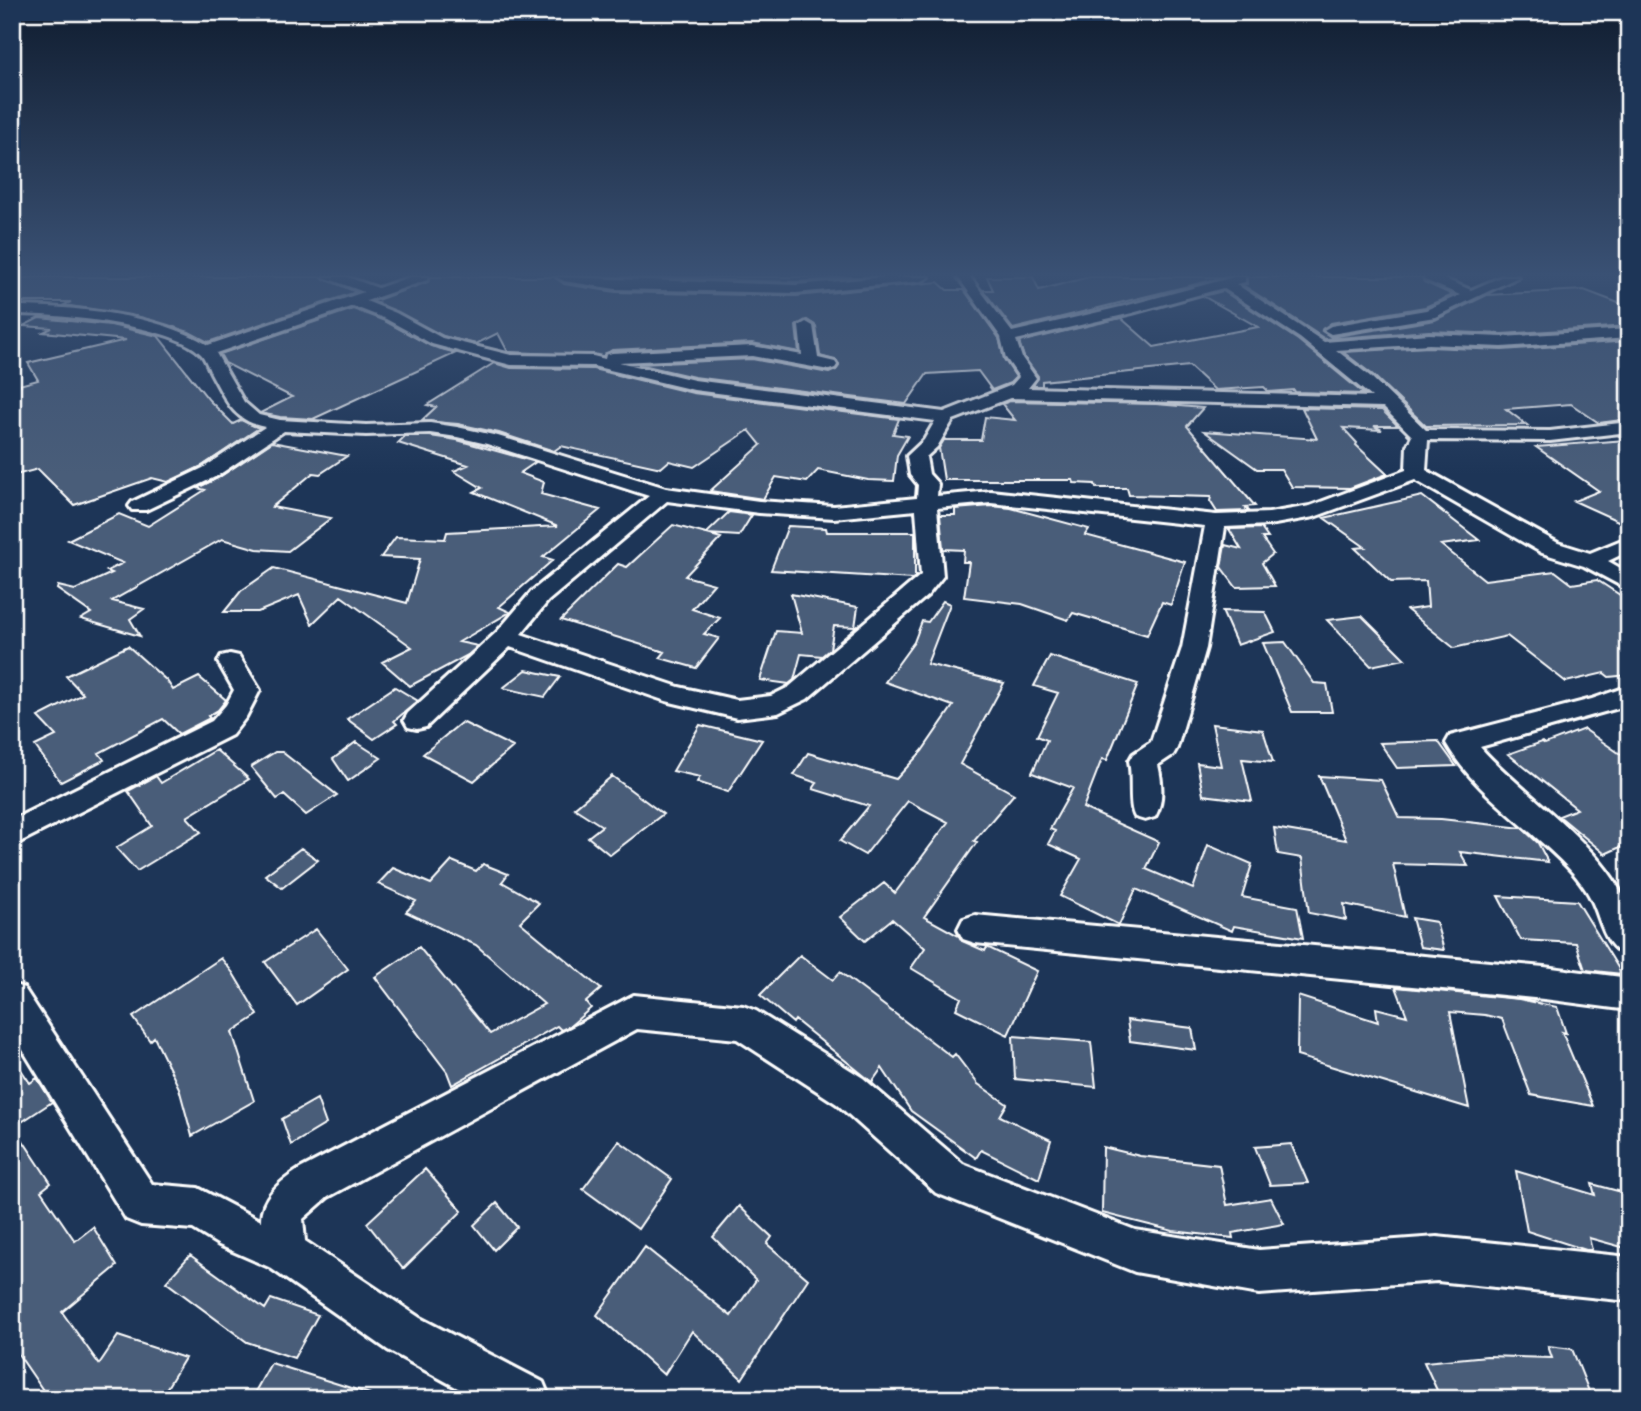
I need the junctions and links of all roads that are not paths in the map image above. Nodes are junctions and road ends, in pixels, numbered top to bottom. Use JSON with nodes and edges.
{"nodes":[{"id":1,"x":194,"y":343,"type":"edge"},
{"id":2,"x":231,"y":343,"type":"edge"},
{"id":3,"x":444,"y":343,"type":"edge"},
{"id":4,"x":808,"y":343,"type":"edge"},
{"id":5,"x":1010,"y":343,"type":"edge"},
{"id":6,"x":1315,"y":343,"type":"edge"},
{"id":7,"x":207,"y":351,"type":"junction"},
{"id":8,"x":593,"y":361,"type":"junction"},
{"id":9,"x":810,"y":361,"type":"junction"},
{"id":10,"x":829,"y":365,"type":"dead end"},
{"id":11,"x":1007,"y":393,"type":"junction"},
{"id":12,"x":1387,"y":402,"type":"junction"},
{"id":13,"x":946,"y":417,"type":"junction"},
{"id":14,"x":280,"y":425,"type":"junction"},
{"id":15,"x":1629,"y":427,"type":"edge"},
{"id":16,"x":1421,"y":435,"type":"junction"},
{"id":17,"x":1416,"y":473,"type":"junction"},
{"id":18,"x":663,"y":494,"type":"junction"},
{"id":19,"x":926,"y":502,"type":"junction"},
{"id":20,"x":139,"y":506,"type":"dead end"},
{"id":21,"x":1216,"y":521,"type":"junction"},
{"id":22,"x":1629,"y":543,"type":"edge"},
{"id":23,"x":1592,"y":561,"type":"junction"},
{"id":24,"x":1629,"y":583,"type":"edge"},
{"id":25,"x":506,"y":637,"type":"junction"},
{"id":26,"x":230,"y":662,"type":"dead end"},
{"id":27,"x":1629,"y":695,"type":"edge"},
{"id":28,"x":417,"y":720,"type":"dead end"},
{"id":29,"x":1145,"y":808,"type":"dead end"},
{"id":30,"x":12,"y":834,"type":"edge"},
{"id":31,"x":975,"y":929,"type":"dead end"},
{"id":32,"x":1629,"y":942,"type":"edge"},
{"id":33,"x":1629,"y":994,"type":"edge"},
{"id":34,"x":12,"y":1000,"type":"edge"},
{"id":35,"x":282,"y":1212,"type":"junction"},
{"id":36,"x":234,"y":1230,"type":"junction"},
{"id":37,"x":284,"y":1252,"type":"junction"},
{"id":38,"x":1629,"y":1279,"type":"edge"},
{"id":39,"x":521,"y":1398,"type":"edge"}],
"edges":[{"from":1,"to":7,"type":"street"},
{"from":2,"to":7,"type":"street"},
{"from":3,"to":8,"type":"street"},
{"from":4,"to":9,"type":"street"},
{"from":5,"to":11,"type":"street"},
{"from":6,"to":12,"type":"street"},
{"from":7,"to":14,"type":"street"},
{"from":8,"to":9,"type":"street"},
{"from":8,"to":13,"type":"street"},
{"from":9,"to":10,"type":"street"},
{"from":11,"to":12,"type":"street"},
{"from":11,"to":13,"type":"street"},
{"from":12,"to":16,"type":"street"},
{"from":13,"to":19,"type":"street"},
{"from":14,"to":18,"type":"street"},
{"from":14,"to":20,"type":"street"},
{"from":15,"to":16,"type":"street"},
{"from":16,"to":17,"type":"street"},
{"from":17,"to":21,"type":"street"},
{"from":17,"to":23,"type":"street"},
{"from":18,"to":19,"type":"street"},
{"from":18,"to":25,"type":"street"},
{"from":19,"to":21,"type":"street"},
{"from":19,"to":25,"type":"street"},
{"from":21,"to":29,"type":"street"},
{"from":22,"to":23,"type":"street"},
{"from":23,"to":24,"type":"street"},
{"from":25,"to":28,"type":"street"},
{"from":26,"to":30,"type":"street"},
{"from":27,"to":32,"type":"street"},
{"from":31,"to":33,"type":"street"},
{"from":34,"to":36,"type":"street"},
{"from":35,"to":36,"type":"street"},
{"from":35,"to":37,"type":"street"},
{"from":35,"to":38,"type":"street"},
{"from":36,"to":37,"type":"street"},
{"from":37,"to":39,"type":"street"}]}
